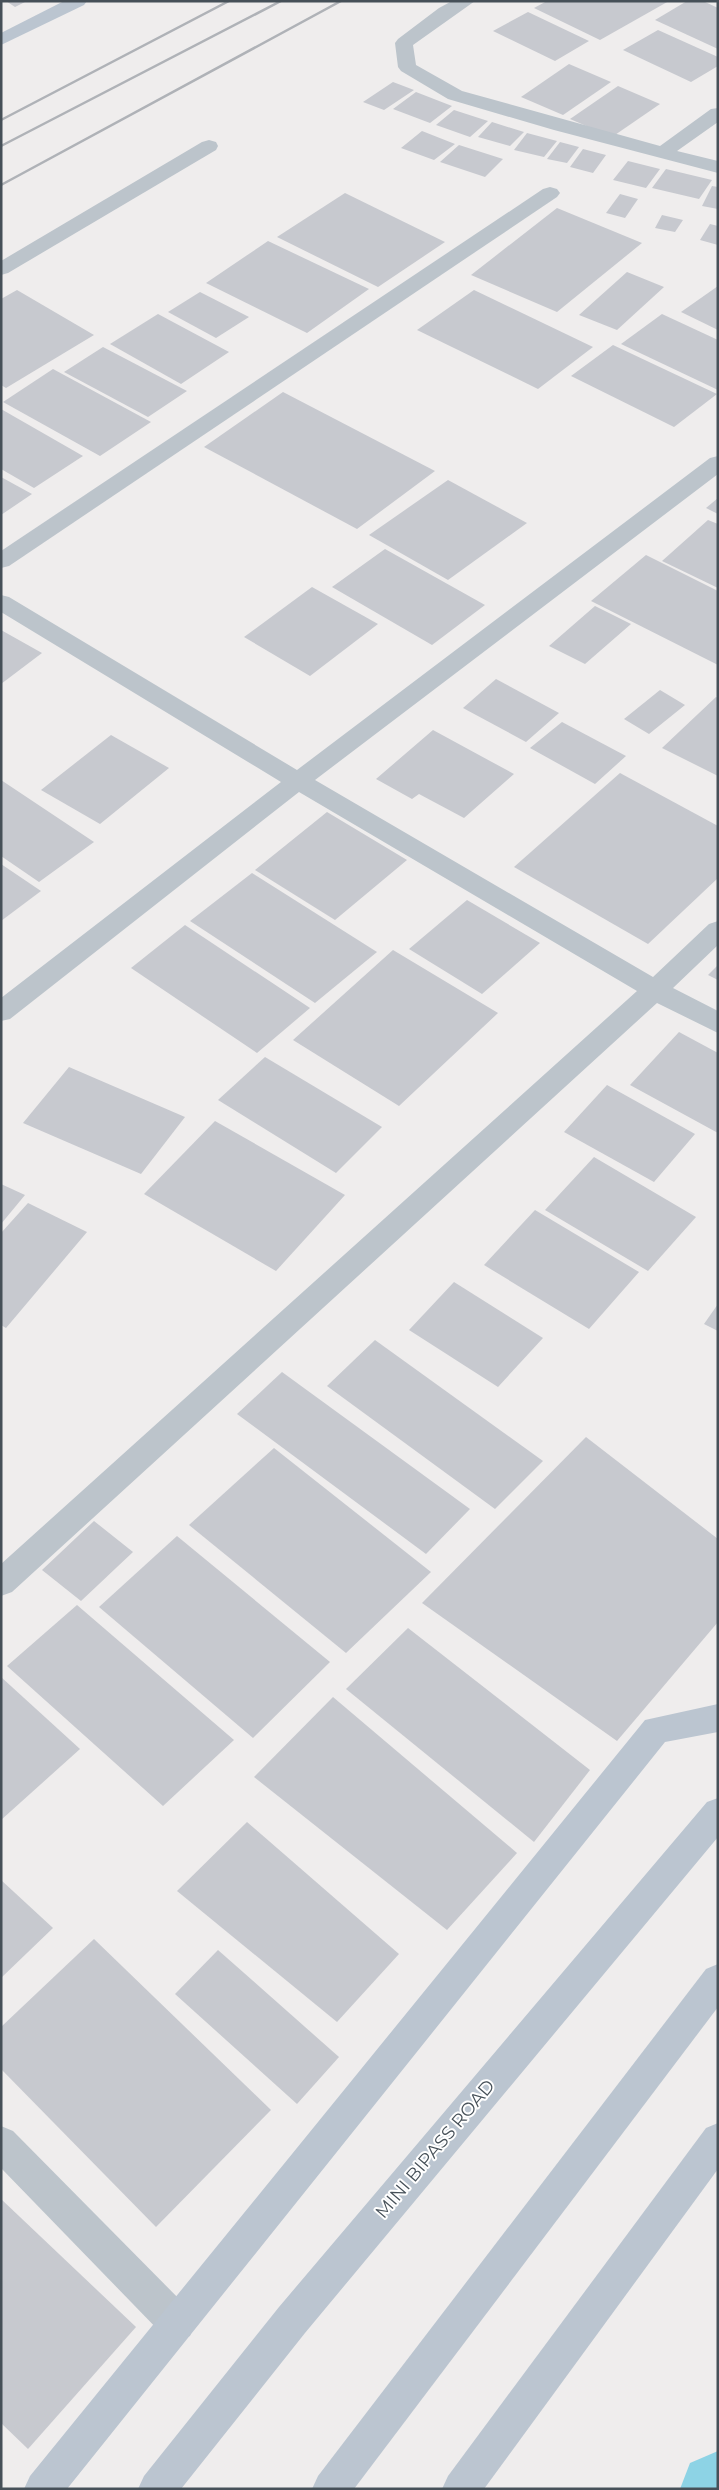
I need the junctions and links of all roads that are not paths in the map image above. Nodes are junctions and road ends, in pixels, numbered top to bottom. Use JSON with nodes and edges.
{"nodes":[{"id":1,"x":78,"y":1,"type":"edge"},
{"id":2,"x":466,"y":1,"type":"edge"},
{"id":3,"x":1,"y":40,"type":"edge"},
{"id":4,"x":718,"y":113,"type":"edge"},
{"id":5,"x":209,"y":146,"type":"dead end"},
{"id":6,"x":662,"y":152,"type":"junction"},
{"id":7,"x":718,"y":167,"type":"edge"},
{"id":8,"x":550,"y":193,"type":"dead end"},
{"id":9,"x":1,"y":269,"type":"edge"},
{"id":10,"x":718,"y":463,"type":"edge"},
{"id":11,"x":1,"y":561,"type":"edge"},
{"id":12,"x":1,"y":602,"type":"edge"},
{"id":13,"x":298,"y":781,"type":"junction"},
{"id":14,"x":718,"y":930,"type":"edge"},
{"id":15,"x":655,"y":990,"type":"junction"},
{"id":16,"x":1,"y":1012,"type":"edge"},
{"id":17,"x":718,"y":1023,"type":"edge"},
{"id":18,"x":1,"y":1583,"type":"edge"},
{"id":19,"x":718,"y":1718,"type":"edge"},
{"id":20,"x":718,"y":1813,"type":"edge"},
{"id":21,"x":718,"y":1980,"type":"edge"},
{"id":22,"x":718,"y":2140,"type":"edge"},
{"id":23,"x":1,"y":2143,"type":"edge"},
{"id":24,"x":177,"y":2323,"type":"junction"},
{"id":25,"x":43,"y":2489,"type":"edge"},
{"id":26,"x":157,"y":2489,"type":"edge"},
{"id":27,"x":331,"y":2489,"type":"edge"},
{"id":28,"x":461,"y":2489,"type":"edge"}],
"edges":[{"from":1,"to":3,"type":"main road"},
{"from":2,"to":6,"type":"street"},
{"from":4,"to":6,"type":"street"},
{"from":5,"to":9,"type":"street"},
{"from":6,"to":7,"type":"street"},
{"from":8,"to":11,"type":"street"},
{"from":10,"to":13,"type":"street"},
{"from":12,"to":13,"type":"street"},
{"from":13,"to":15,"type":"street"},
{"from":13,"to":16,"type":"street"},
{"from":14,"to":15,"type":"street"},
{"from":15,"to":17,"type":"street"},
{"from":15,"to":18,"type":"street"},
{"from":19,"to":24,"type":"main road"},
{"from":20,"to":26,"type":"main road","name":"MINI BIPASS ROAD"},
{"from":21,"to":27,"type":"main road"},
{"from":22,"to":28,"type":"main road"},
{"from":23,"to":24,"type":"street"},
{"from":24,"to":25,"type":"main road"}]}
